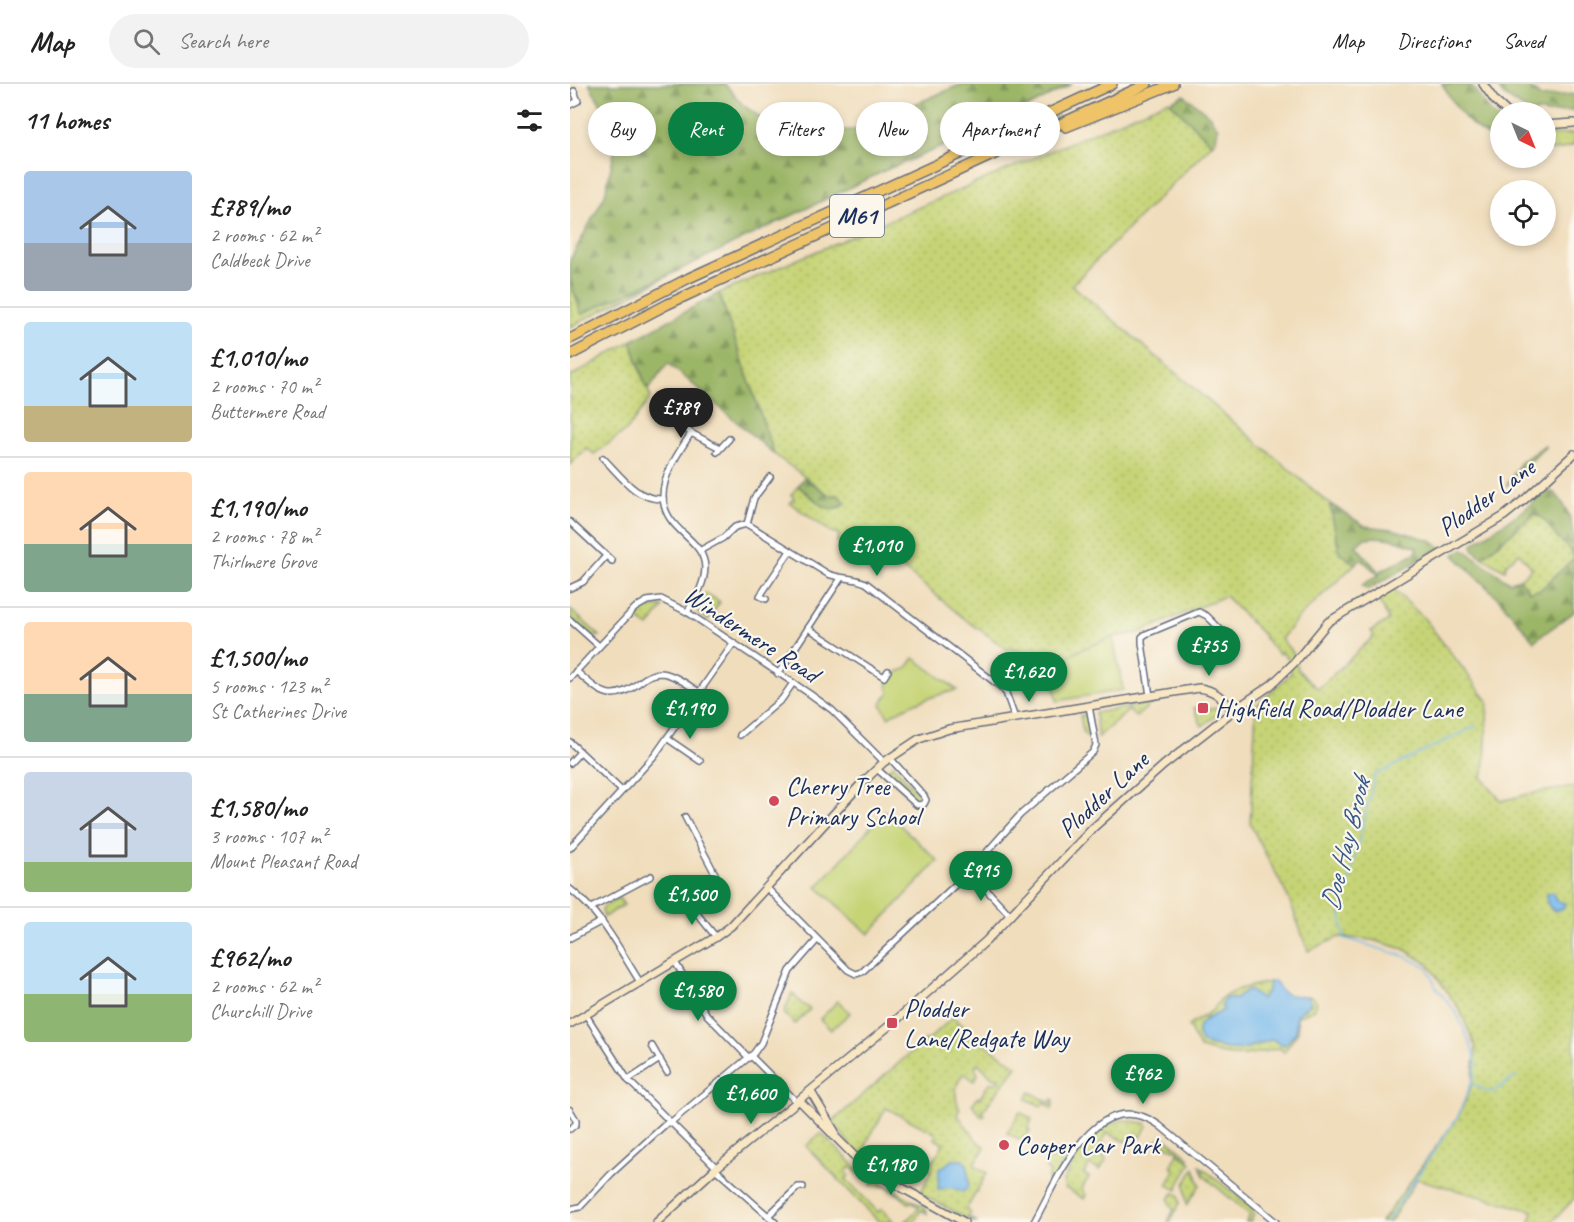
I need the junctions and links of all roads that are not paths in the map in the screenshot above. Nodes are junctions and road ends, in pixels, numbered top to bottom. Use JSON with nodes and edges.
{"nodes":[{"id":1,"x":1099,"y":84,"type":"edge"},
{"id":2,"x":1112,"y":84,"type":"edge"},
{"id":3,"x":1147,"y":84,"type":"edge"},
{"id":4,"x":1173,"y":84,"type":"edge"},
{"id":5,"x":1483,"y":84,"type":"edge"},
{"id":6,"x":574,"y":91,"type":"dead end"},
{"id":7,"x":1496,"y":102,"type":"edge"},
{"id":8,"x":570,"y":105,"type":"edge"},
{"id":9,"x":1060,"y":105,"type":"edge"},
{"id":10,"x":1060,"y":108,"type":"edge"},
{"id":11,"x":1574,"y":123,"type":"edge"},
{"id":12,"x":1060,"y":124,"type":"edge"},
{"id":13,"x":1556,"y":124,"type":"edge"},
{"id":14,"x":1060,"y":129,"type":"edge"},
{"id":15,"x":956,"y":156,"type":"edge"},
{"id":16,"x":990,"y":156,"type":"edge"},
{"id":17,"x":570,"y":339,"type":"edge"},
{"id":18,"x":570,"y":355,"type":"edge"},
{"id":19,"x":658,"y":404,"type":"dead end"},
{"id":20,"x":691,"y":433,"type":"junction"},
{"id":21,"x":729,"y":439,"type":"dead end"},
{"id":22,"x":1574,"y":454,"type":"edge"},
{"id":23,"x":605,"y":463,"type":"dead end"},
{"id":24,"x":766,"y":479,"type":"dead end"},
{"id":25,"x":663,"y":499,"type":"junction"},
{"id":26,"x":570,"y":522,"type":"edge"},
{"id":27,"x":747,"y":524,"type":"junction"},
{"id":28,"x":700,"y":550,"type":"junction"},
{"id":29,"x":790,"y":551,"type":"junction"},
{"id":30,"x":606,"y":556,"type":"junction"},
{"id":31,"x":612,"y":561,"type":"dead end"},
{"id":32,"x":841,"y":578,"type":"junction"},
{"id":33,"x":570,"y":588,"type":"edge"},
{"id":34,"x":766,"y":600,"type":"dead end"},
{"id":35,"x":687,"y":612,"type":"junction"},
{"id":36,"x":570,"y":620,"type":"edge"},
{"id":37,"x":808,"y":628,"type":"junction"},
{"id":38,"x":1225,"y":634,"type":"dead end"},
{"id":39,"x":733,"y":644,"type":"junction"},
{"id":40,"x":599,"y":646,"type":"junction"},
{"id":41,"x":576,"y":671,"type":"junction"},
{"id":42,"x":888,"y":671,"type":"dead end"},
{"id":43,"x":778,"y":674,"type":"junction"},
{"id":44,"x":570,"y":678,"type":"edge"},
{"id":45,"x":793,"y":683,"type":"junction"},
{"id":46,"x":699,"y":692,"type":"junction"},
{"id":47,"x":1150,"y":696,"type":"junction"},
{"id":48,"x":1089,"y":706,"type":"junction"},
{"id":49,"x":1233,"y":711,"type":"junction"},
{"id":50,"x":1015,"y":718,"type":"junction"},
{"id":51,"x":740,"y":735,"type":"dead end"},
{"id":52,"x":668,"y":739,"type":"junction"},
{"id":53,"x":570,"y":742,"type":"edge"},
{"id":54,"x":580,"y":752,"type":"junction"},
{"id":55,"x":887,"y":760,"type":"junction"},
{"id":56,"x":700,"y":761,"type":"dead end"},
{"id":57,"x":570,"y":763,"type":"edge"},
{"id":58,"x":877,"y":769,"type":"junction"},
{"id":59,"x":622,"y":791,"type":"junction"},
{"id":60,"x":685,"y":817,"type":"dead end"},
{"id":61,"x":688,"y":823,"type":"junction"},
{"id":62,"x":681,"y":827,"type":"dead end"},
{"id":63,"x":570,"y":848,"type":"edge"},
{"id":64,"x":969,"y":872,"type":"junction"},
{"id":65,"x":651,"y":876,"type":"dead end"},
{"id":66,"x":766,"y":888,"type":"junction"},
{"id":67,"x":570,"y":889,"type":"edge"},
{"id":68,"x":686,"y":900,"type":"dead end"},
{"id":69,"x":591,"y":908,"type":"junction"},
{"id":70,"x":695,"y":912,"type":"junction"},
{"id":71,"x":1011,"y":916,"type":"junction"},
{"id":72,"x":602,"y":921,"type":"junction"},
{"id":73,"x":716,"y":937,"type":"junction"},
{"id":74,"x":570,"y":938,"type":"edge"},
{"id":75,"x":817,"y":940,"type":"junction"},
{"id":76,"x":675,"y":962,"type":"junction"},
{"id":77,"x":639,"y":982,"type":"junction"},
{"id":78,"x":586,"y":1014,"type":"junction"},
{"id":79,"x":570,"y":1024,"type":"edge"},
{"id":80,"x":652,"y":1046,"type":"dead end"},
{"id":81,"x":750,"y":1057,"type":"junction"},
{"id":82,"x":660,"y":1059,"type":"junction"},
{"id":83,"x":667,"y":1072,"type":"dead end"},
{"id":84,"x":628,"y":1080,"type":"junction"},
{"id":85,"x":811,"y":1092,"type":"junction"},
{"id":86,"x":797,"y":1100,"type":"junction"},
{"id":87,"x":570,"y":1110,"type":"edge"},
{"id":88,"x":669,"y":1122,"type":"junction"},
{"id":89,"x":570,"y":1129,"type":"edge"},
{"id":90,"x":840,"y":1142,"type":"junction"},
{"id":91,"x":716,"y":1169,"type":"junction"},
{"id":92,"x":803,"y":1187,"type":"dead end"},
{"id":93,"x":570,"y":1209,"type":"edge"},
{"id":94,"x":768,"y":1216,"type":"junction"},
{"id":95,"x":657,"y":1222,"type":"edge"},
{"id":96,"x":775,"y":1222,"type":"edge"},
{"id":97,"x":964,"y":1222,"type":"edge"},
{"id":98,"x":1034,"y":1222,"type":"edge"},
{"id":99,"x":1276,"y":1222,"type":"edge"}],
"edges":[{"from":1,"to":9,"type":"highway","number":"M61"},
{"from":2,"to":10,"type":"highway","number":"M61"},
{"from":3,"to":12,"type":"highway","number":"M61"},
{"from":4,"to":14,"type":"highway","number":"M61"},
{"from":5,"to":7,"type":"main road"},
{"from":6,"to":8,"type":"street"},
{"from":11,"to":13,"type":"main road"},
{"from":15,"to":17,"type":"highway","number":"M61"},
{"from":16,"to":18,"type":"highway","number":"M61"},
{"from":19,"to":20,"type":"street"},
{"from":20,"to":21,"type":"street"},
{"from":20,"to":25,"type":"street"},
{"from":22,"to":49,"type":"main road","name":"Plodder Lane"},
{"from":23,"to":25,"type":"street"},
{"from":24,"to":27,"type":"street"},
{"from":25,"to":28,"type":"street"},
{"from":26,"to":30,"type":"street"},
{"from":27,"to":28,"type":"street"},
{"from":27,"to":29,"type":"street"},
{"from":28,"to":35,"type":"street"},
{"from":29,"to":32,"type":"street"},
{"from":29,"to":34,"type":"street"},
{"from":30,"to":31,"type":"street"},
{"from":30,"to":33,"type":"street"},
{"from":32,"to":37,"type":"street"},
{"from":32,"to":50,"type":"street"},
{"from":35,"to":39,"type":"street","name":"Windermere Road"},
{"from":35,"to":40,"type":"street","name":"Windermere Road"},
{"from":36,"to":40,"type":"street"},
{"from":37,"to":42,"type":"street"},
{"from":37,"to":43,"type":"street"},
{"from":38,"to":47,"type":"street"},
{"from":39,"to":43,"type":"street","name":"Windermere Road"},
{"from":39,"to":46,"type":"street"},
{"from":40,"to":41,"type":"street","name":"Windermere Road"},
{"from":41,"to":44,"type":"street","name":"Windermere Road"},
{"from":41,"to":46,"type":"street"},
{"from":43,"to":45,"type":"street","name":"Windermere Road"},
{"from":45,"to":51,"type":"street"},
{"from":45,"to":55,"type":"street","name":"Windermere Road"},
{"from":46,"to":52,"type":"street"},
{"from":47,"to":48,"type":"main road"},
{"from":47,"to":49,"type":"main road"},
{"from":48,"to":50,"type":"main road"},
{"from":48,"to":64,"type":"street"},
{"from":49,"to":71,"type":"main road","name":"Plodder Lane"},
{"from":50,"to":55,"type":"main road"},
{"from":52,"to":56,"type":"street"},
{"from":52,"to":59,"type":"street"},
{"from":53,"to":54,"type":"street"},
{"from":54,"to":57,"type":"street"},
{"from":54,"to":59,"type":"street"},
{"from":55,"to":58,"type":"main road"},
{"from":55,"to":58,"type":"street","name":"Windermere Road"},
{"from":58,"to":66,"type":"main road"},
{"from":59,"to":63,"type":"street"},
{"from":60,"to":61,"type":"street"},
{"from":61,"to":62,"type":"street"},
{"from":61,"to":70,"type":"street"},
{"from":64,"to":71,"type":"street"},
{"from":64,"to":75,"type":"street"},
{"from":65,"to":69,"type":"street"},
{"from":66,"to":73,"type":"main road"},
{"from":66,"to":75,"type":"street"},
{"from":67,"to":69,"type":"street"},
{"from":68,"to":70,"type":"street"},
{"from":69,"to":72,"type":"street"},
{"from":70,"to":73,"type":"street"},
{"from":71,"to":85,"type":"main road","name":"Plodder Lane"},
{"from":72,"to":74,"type":"street"},
{"from":72,"to":77,"type":"street"},
{"from":73,"to":76,"type":"main road"},
{"from":75,"to":81,"type":"street"},
{"from":76,"to":77,"type":"main road"},
{"from":76,"to":81,"type":"street"},
{"from":77,"to":78,"type":"main road"},
{"from":78,"to":79,"type":"main road"},
{"from":78,"to":84,"type":"street"},
{"from":80,"to":82,"type":"street"},
{"from":81,"to":86,"type":"street"},
{"from":81,"to":88,"type":"street"},
{"from":82,"to":83,"type":"street"},
{"from":82,"to":84,"type":"street"},
{"from":84,"to":88,"type":"street"},
{"from":85,"to":86,"type":"main road","name":"Plodder Lane"},
{"from":85,"to":90,"type":"main road"},
{"from":86,"to":90,"type":"main road"},
{"from":86,"to":91,"type":"main road","name":"Plodder Lane"},
{"from":87,"to":89,"type":"street"},
{"from":88,"to":91,"type":"street"},
{"from":88,"to":93,"type":"street"},
{"from":90,"to":97,"type":"main road"},
{"from":91,"to":94,"type":"street"},
{"from":91,"to":95,"type":"main road","name":"Plodder Lane"},
{"from":92,"to":94,"type":"street"},
{"from":94,"to":96,"type":"street"},
{"from":98,"to":99,"type":"street"}]}
